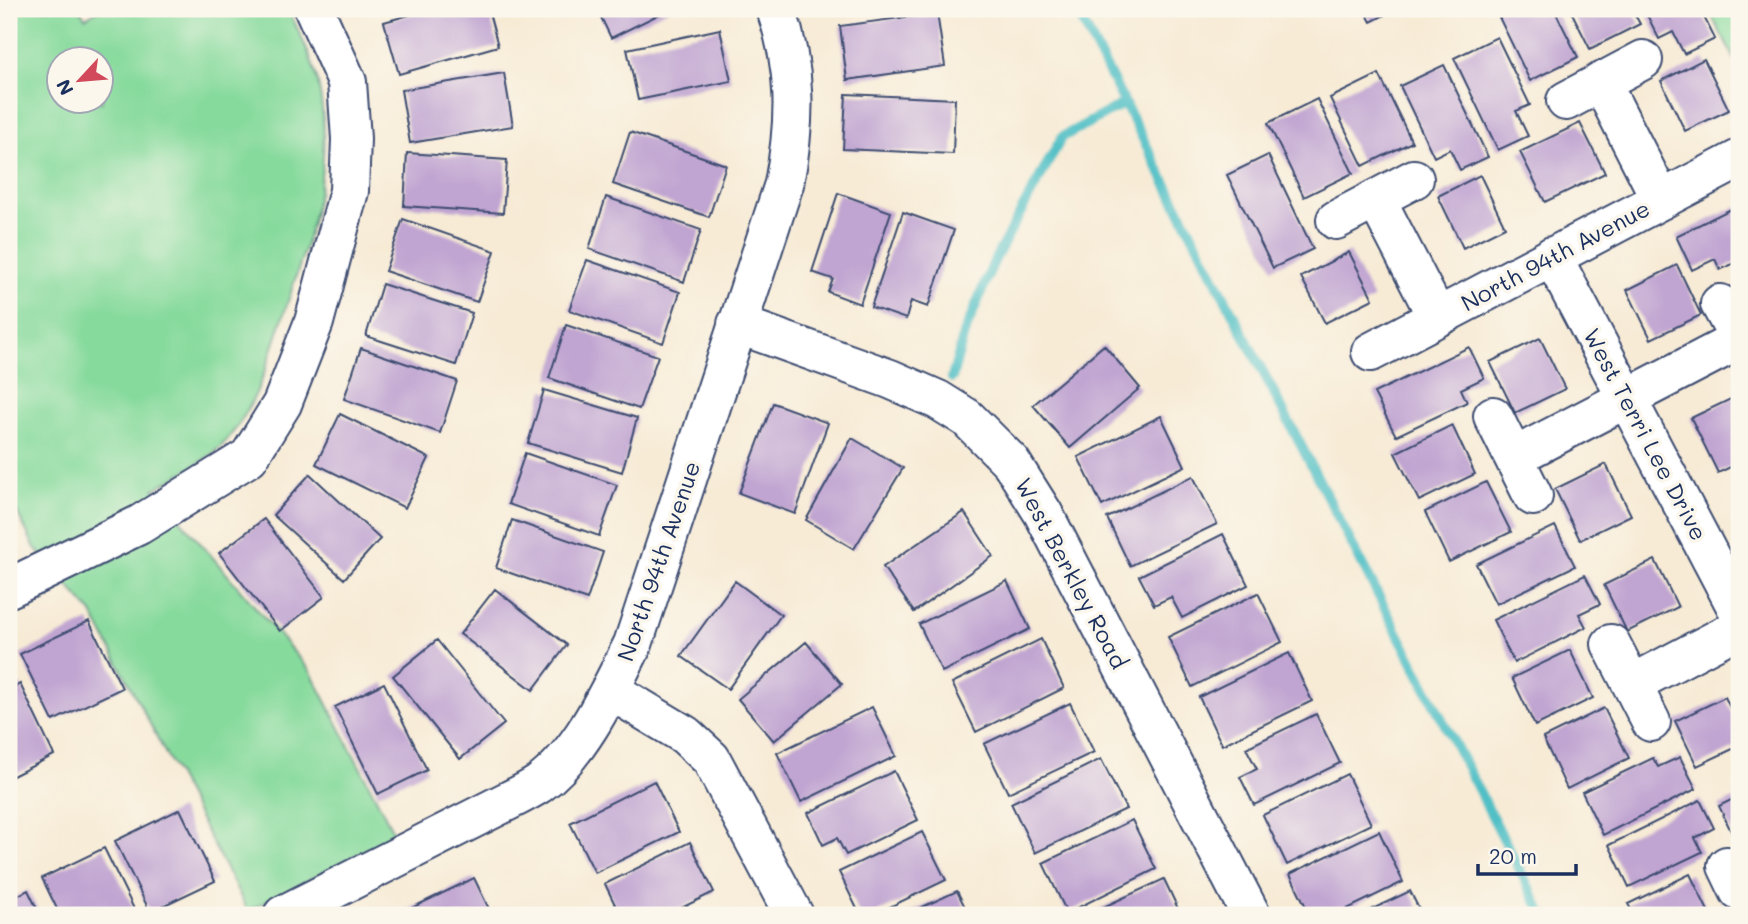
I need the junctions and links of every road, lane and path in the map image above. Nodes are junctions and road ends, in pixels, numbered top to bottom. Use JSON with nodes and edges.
{"nodes":[{"id":1,"x":314,"y":9,"type":"edge"},
{"id":2,"x":776,"y":9,"type":"edge"},
{"id":3,"x":1643,"y":60,"type":"dead end"},
{"id":4,"x":1601,"y":82,"type":"junction"},
{"id":5,"x":1566,"y":101,"type":"dead end"},
{"id":6,"x":1739,"y":159,"type":"edge"},
{"id":7,"x":1414,"y":179,"type":"dead end"},
{"id":8,"x":1376,"y":199,"type":"junction"},
{"id":9,"x":1661,"y":200,"type":"junction"},
{"id":10,"x":1336,"y":220,"type":"dead end"},
{"id":11,"x":1552,"y":256,"type":"junction"},
{"id":12,"x":1720,"y":304,"type":"dead end"},
{"id":13,"x":1437,"y":317,"type":"junction"},
{"id":14,"x":737,"y":324,"type":"junction"},
{"id":15,"x":1739,"y":340,"type":"edge"},
{"id":16,"x":1371,"y":352,"type":"dead end"},
{"id":17,"x":1626,"y":398,"type":"junction"},
{"id":18,"x":1493,"y":416,"type":"dead end"},
{"id":19,"x":1514,"y":457,"type":"junction"},
{"id":20,"x":1533,"y":496,"type":"dead end"},
{"id":21,"x":9,"y":588,"type":"edge"},
{"id":22,"x":1739,"y":612,"type":"edge"},
{"id":23,"x":1739,"y":628,"type":"edge"},
{"id":24,"x":1611,"y":645,"type":"dead end"},
{"id":25,"x":1632,"y":684,"type":"junction"},
{"id":26,"x":610,"y":690,"type":"junction"},
{"id":27,"x":1651,"y":722,"type":"dead end"},
{"id":28,"x":326,"y":905,"type":"edge"},
{"id":29,"x":283,"y":915,"type":"edge"},
{"id":30,"x":794,"y":915,"type":"edge"},
{"id":31,"x":1251,"y":915,"type":"edge"}],
"edges":[{"from":1,"to":21,"type":"street"},
{"from":2,"to":14,"type":"street"},
{"from":3,"to":4,"type":"street"},
{"from":4,"to":5,"type":"street"},
{"from":4,"to":9,"type":"street"},
{"from":6,"to":9,"type":"street","name":"North 94th Avenue"},
{"from":7,"to":8,"type":"street"},
{"from":8,"to":10,"type":"street"},
{"from":8,"to":13,"type":"street"},
{"from":9,"to":11,"type":"street","name":"North 94th Avenue"},
{"from":11,"to":13,"type":"street","name":"North 94th Avenue"},
{"from":11,"to":17,"type":"street","name":"West Terri Lee Drive"},
{"from":12,"to":15,"type":"street"},
{"from":13,"to":16,"type":"street","name":"North 94th Avenue"},
{"from":14,"to":26,"type":"street","name":"North 94th Avenue"},
{"from":14,"to":31,"type":"street","name":"West Berkley Road"},
{"from":15,"to":17,"type":"street"},
{"from":17,"to":19,"type":"street"},
{"from":17,"to":22,"type":"street","name":"West Terri Lee Drive"},
{"from":18,"to":19,"type":"street"},
{"from":19,"to":20,"type":"street"},
{"from":23,"to":25,"type":"street"},
{"from":24,"to":25,"type":"street"},
{"from":25,"to":27,"type":"street"},
{"from":26,"to":28,"type":"street","name":"North 94th Avenue"},
{"from":26,"to":30,"type":"street"},
{"from":28,"to":29,"type":"street","name":"North 94th Avenue"}]}
